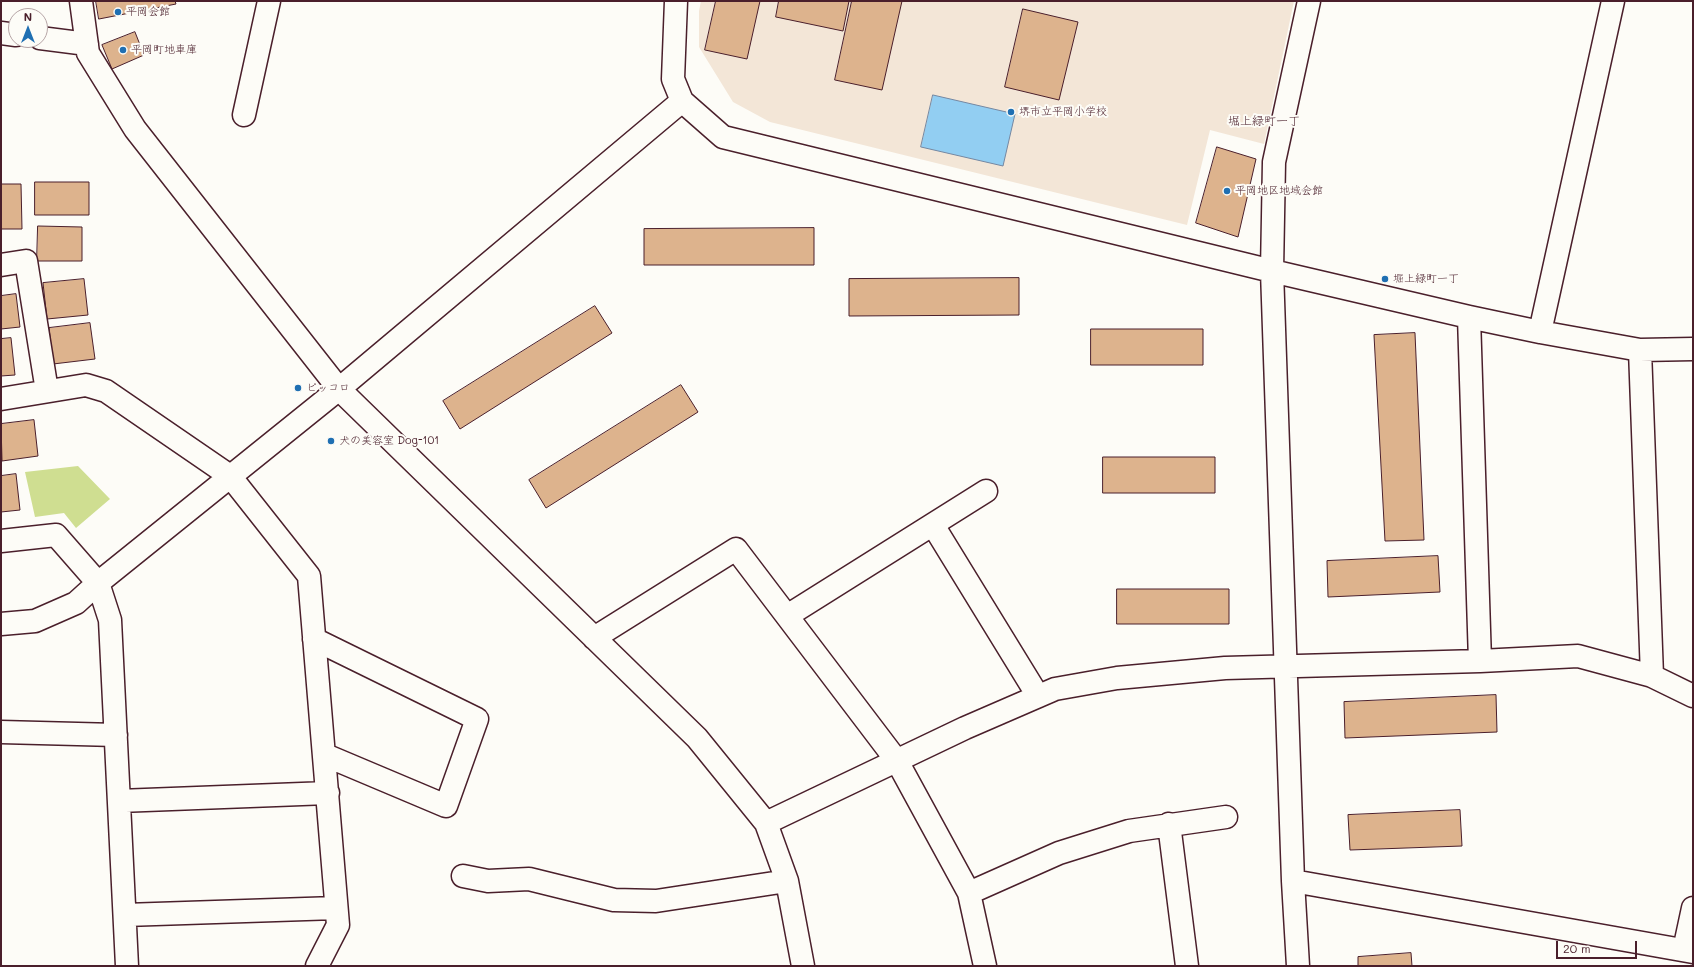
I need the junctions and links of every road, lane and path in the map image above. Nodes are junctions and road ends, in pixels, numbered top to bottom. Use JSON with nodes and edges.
{"nodes":[{"id":1,"x":81,"y":1,"type":"edge"},
{"id":2,"x":269,"y":1,"type":"edge"},
{"id":3,"x":676,"y":1,"type":"edge"},
{"id":4,"x":1310,"y":1,"type":"edge"},
{"id":5,"x":1613,"y":1,"type":"edge"},
{"id":6,"x":48,"y":39,"type":"edge"},
{"id":7,"x":87,"y":44,"type":"junction"},
{"id":8,"x":682,"y":101,"type":"junction"},
{"id":9,"x":244,"y":115,"type":"dead end"},
{"id":10,"x":1,"y":265,"type":"edge"},
{"id":11,"x":1272,"y":271,"type":"junction"},
{"id":12,"x":1469,"y":317,"type":"junction"},
{"id":13,"x":1540,"y":332,"type":"junction"},
{"id":14,"x":1693,"y":349,"type":"edge"},
{"id":15,"x":1640,"y":350,"type":"junction"},
{"id":16,"x":339,"y":389,"type":"junction"},
{"id":17,"x":47,"y":391,"type":"junction"},
{"id":18,"x":1,"y":399,"type":"edge"},
{"id":19,"x":230,"y":476,"type":"junction"},
{"id":20,"x":986,"y":492,"type":"dead end"},
{"id":21,"x":933,"y":525,"type":"junction"},
{"id":22,"x":1,"y":541,"type":"edge"},
{"id":23,"x":98,"y":583,"type":"junction"},
{"id":24,"x":787,"y":616,"type":"junction"},
{"id":25,"x":1,"y":624,"type":"edge"},
{"id":26,"x":594,"y":638,"type":"junction"},
{"id":27,"x":314,"y":639,"type":"junction"},
{"id":28,"x":1480,"y":661,"type":"junction"},
{"id":29,"x":1286,"y":666,"type":"junction"},
{"id":30,"x":1652,"y":676,"type":"junction"},
{"id":31,"x":1038,"y":696,"type":"junction"},
{"id":32,"x":1693,"y":696,"type":"edge"},
{"id":33,"x":1,"y":732,"type":"edge"},
{"id":34,"x":116,"y":734,"type":"junction"},
{"id":35,"x":325,"y":755,"type":"junction"},
{"id":36,"x":897,"y":761,"type":"junction"},
{"id":37,"x":328,"y":792,"type":"junction"},
{"id":38,"x":119,"y":802,"type":"junction"},
{"id":39,"x":1226,"y":817,"type":"dead end"},
{"id":40,"x":766,"y":823,"type":"junction"},
{"id":41,"x":1170,"y":824,"type":"junction"},
{"id":42,"x":463,"y":876,"type":"dead end"},
{"id":43,"x":787,"y":881,"type":"junction"},
{"id":44,"x":1292,"y":881,"type":"junction"},
{"id":45,"x":969,"y":893,"type":"junction"},
{"id":46,"x":336,"y":908,"type":"junction"},
{"id":47,"x":1693,"y":908,"type":"edge"},
{"id":48,"x":125,"y":915,"type":"junction"},
{"id":49,"x":1689,"y":951,"type":"edge"},
{"id":50,"x":127,"y":966,"type":"edge"},
{"id":51,"x":317,"y":966,"type":"edge"},
{"id":52,"x":804,"y":966,"type":"edge"},
{"id":53,"x":984,"y":966,"type":"edge"},
{"id":54,"x":1187,"y":966,"type":"edge"},
{"id":55,"x":1298,"y":966,"type":"edge"}],
"edges":[{"from":1,"to":7,"type":"street"},
{"from":2,"to":9,"type":"street"},
{"from":3,"to":8,"type":"street"},
{"from":4,"to":11,"type":"street"},
{"from":5,"to":13,"type":"street"},
{"from":6,"to":7,"type":"street"},
{"from":7,"to":16,"type":"street"},
{"from":8,"to":11,"type":"street"},
{"from":8,"to":16,"type":"street"},
{"from":10,"to":17,"type":"street"},
{"from":11,"to":12,"type":"street"},
{"from":11,"to":29,"type":"street"},
{"from":12,"to":13,"type":"street"},
{"from":12,"to":28,"type":"street"},
{"from":13,"to":15,"type":"street"},
{"from":14,"to":15,"type":"street"},
{"from":15,"to":30,"type":"street"},
{"from":16,"to":19,"type":"street"},
{"from":16,"to":26,"type":"street"},
{"from":17,"to":18,"type":"street"},
{"from":17,"to":19,"type":"street"},
{"from":19,"to":23,"type":"street"},
{"from":19,"to":27,"type":"street"},
{"from":20,"to":21,"type":"street"},
{"from":21,"to":24,"type":"street"},
{"from":21,"to":31,"type":"street"},
{"from":22,"to":23,"type":"street"},
{"from":23,"to":25,"type":"street"},
{"from":23,"to":34,"type":"street"},
{"from":24,"to":26,"type":"street"},
{"from":24,"to":36,"type":"street"},
{"from":26,"to":40,"type":"street"},
{"from":27,"to":35,"type":"street"},
{"from":27,"to":35,"type":"street"},
{"from":28,"to":29,"type":"street"},
{"from":28,"to":30,"type":"street"},
{"from":29,"to":31,"type":"street"},
{"from":29,"to":44,"type":"street"},
{"from":30,"to":32,"type":"street"},
{"from":31,"to":36,"type":"street"},
{"from":33,"to":34,"type":"street"},
{"from":34,"to":38,"type":"street"},
{"from":35,"to":37,"type":"street"},
{"from":36,"to":40,"type":"street"},
{"from":36,"to":45,"type":"street"},
{"from":37,"to":38,"type":"street"},
{"from":37,"to":46,"type":"street"},
{"from":38,"to":48,"type":"street"},
{"from":39,"to":41,"type":"street"},
{"from":40,"to":43,"type":"street"},
{"from":41,"to":45,"type":"street"},
{"from":41,"to":54,"type":"street"},
{"from":42,"to":43,"type":"street"},
{"from":43,"to":52,"type":"street"},
{"from":44,"to":49,"type":"street"},
{"from":44,"to":55,"type":"street"},
{"from":45,"to":53,"type":"street"},
{"from":46,"to":48,"type":"street"},
{"from":46,"to":51,"type":"street"},
{"from":47,"to":49,"type":"street"},
{"from":48,"to":50,"type":"street"}]}
